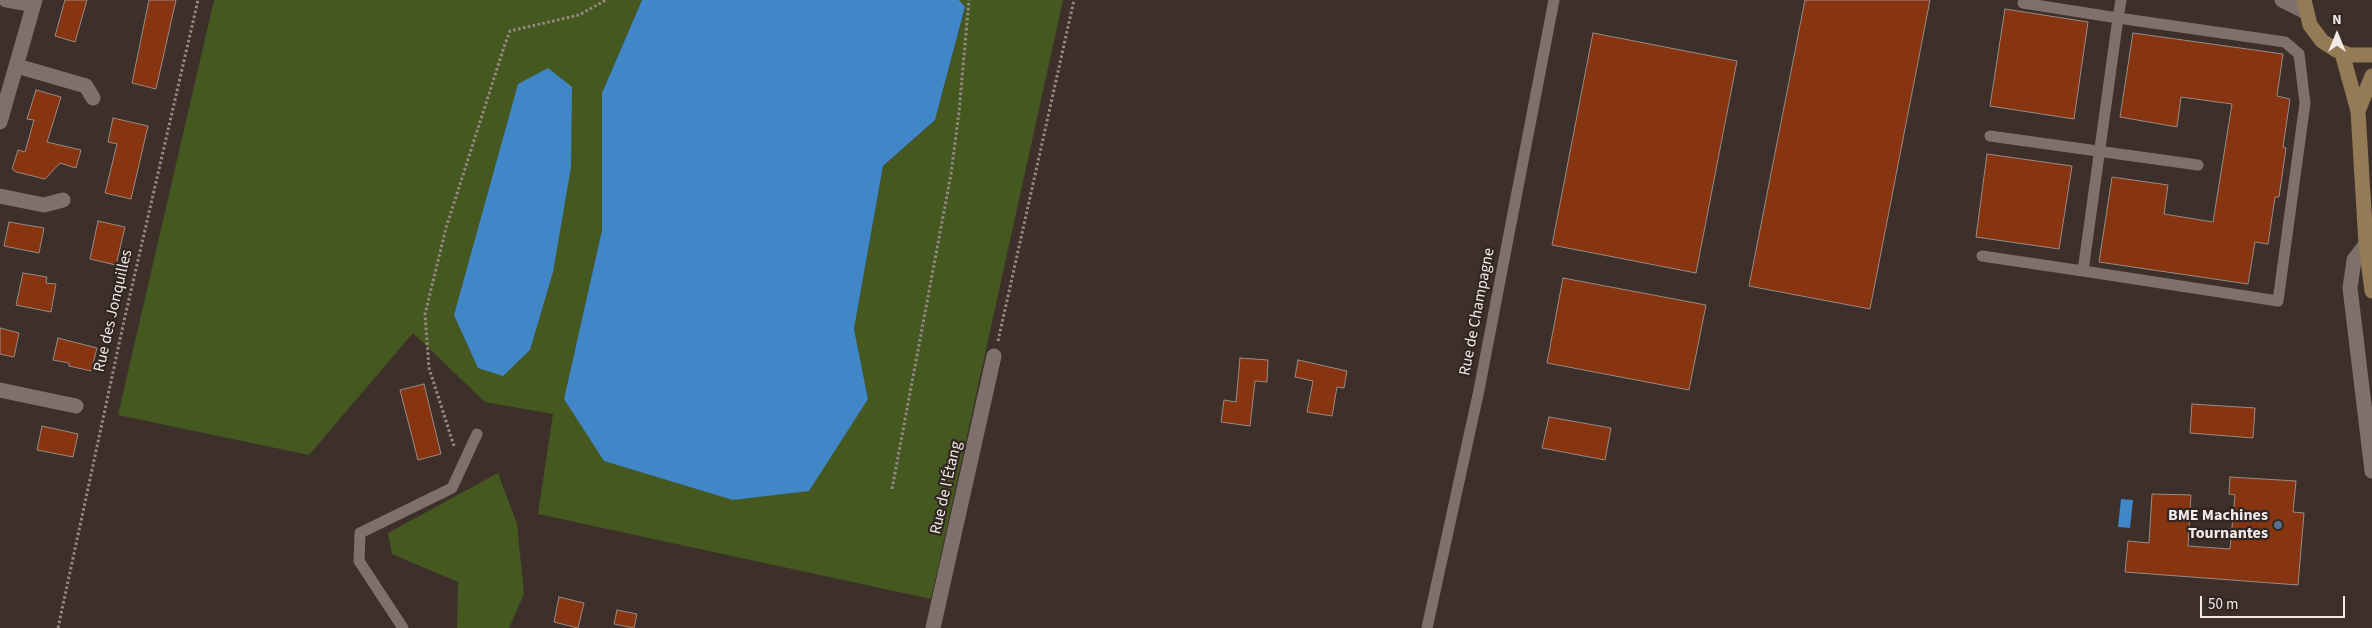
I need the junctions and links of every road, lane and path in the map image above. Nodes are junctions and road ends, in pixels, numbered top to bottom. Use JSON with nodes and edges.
{"nodes":[{"id":1,"x":6,"y":0,"type":"edge"},
{"id":2,"x":198,"y":0,"type":"edge"},
{"id":3,"x":606,"y":0,"type":"edge"},
{"id":4,"x":969,"y":0,"type":"edge"},
{"id":5,"x":1074,"y":0,"type":"edge"},
{"id":6,"x":1554,"y":0,"type":"edge"},
{"id":7,"x":2121,"y":0,"type":"edge"},
{"id":8,"x":2282,"y":0,"type":"edge"},
{"id":9,"x":34,"y":2,"type":"edge"},
{"id":10,"x":2023,"y":3,"type":"dead end"},
{"id":11,"x":2305,"y":6,"type":"edge"},
{"id":12,"x":2118,"y":18,"type":"junction"},
{"id":13,"x":2342,"y":53,"type":"junction"},
{"id":14,"x":2372,"y":55,"type":"edge"},
{"id":15,"x":17,"y":66,"type":"junction"},
{"id":16,"x":2372,"y":76,"type":"edge"},
{"id":17,"x":93,"y":98,"type":"dead end"},
{"id":18,"x":2358,"y":111,"type":"junction"},
{"id":19,"x":0,"y":122,"type":"edge"},
{"id":20,"x":1990,"y":136,"type":"dead end"},
{"id":21,"x":2099,"y":151,"type":"junction"},
{"id":22,"x":2198,"y":165,"type":"dead end"},
{"id":23,"x":0,"y":196,"type":"edge"},
{"id":24,"x":63,"y":200,"type":"dead end"},
{"id":25,"x":2369,"y":248,"type":"edge"},
{"id":26,"x":1982,"y":256,"type":"dead end"},
{"id":27,"x":2082,"y":271,"type":"junction"},
{"id":28,"x":2372,"y":291,"type":"edge"},
{"id":29,"x":994,"y":356,"type":"joint"},
{"id":30,"x":0,"y":390,"type":"edge"},
{"id":31,"x":76,"y":406,"type":"dead end"},
{"id":32,"x":477,"y":434,"type":"dead end"},
{"id":33,"x":462,"y":468,"type":"junction"},
{"id":34,"x":2372,"y":471,"type":"edge"},
{"id":35,"x":892,"y":489,"type":"dead end"},
{"id":36,"x":58,"y":628,"type":"edge"},
{"id":37,"x":403,"y":628,"type":"edge"},
{"id":38,"x":933,"y":628,"type":"edge"},
{"id":39,"x":1427,"y":628,"type":"edge"}],
"edges":[{"from":1,"to":9,"type":"street"},
{"from":2,"to":36,"type":"path","name":"Rue des Jonquilles"},
{"from":3,"to":33,"type":"path"},
{"from":4,"to":35,"type":"path"},
{"from":5,"to":29,"type":"path"},
{"from":6,"to":39,"type":"lane","name":"Rue de Champagne"},
{"from":7,"to":12,"type":"lane"},
{"from":8,"to":11,"type":"street"},
{"from":9,"to":15,"type":"street"},
{"from":10,"to":12,"type":"lane"},
{"from":11,"to":13,"type":"main road"},
{"from":12,"to":21,"type":"lane"},
{"from":12,"to":27,"type":"lane"},
{"from":13,"to":14,"type":"main road"},
{"from":13,"to":18,"type":"main road"},
{"from":15,"to":17,"type":"street"},
{"from":15,"to":19,"type":"street"},
{"from":16,"to":18,"type":"main road"},
{"from":18,"to":25,"type":"main road"},
{"from":20,"to":21,"type":"lane"},
{"from":21,"to":22,"type":"lane"},
{"from":21,"to":27,"type":"lane"},
{"from":23,"to":24,"type":"street"},
{"from":25,"to":28,"type":"main road"},
{"from":25,"to":34,"type":"street"},
{"from":26,"to":27,"type":"lane"},
{"from":29,"to":38,"type":"street","name":"Rue de l'Étang"},
{"from":30,"to":31,"type":"street"},
{"from":32,"to":33,"type":"lane"},
{"from":33,"to":37,"type":"lane"}]}
